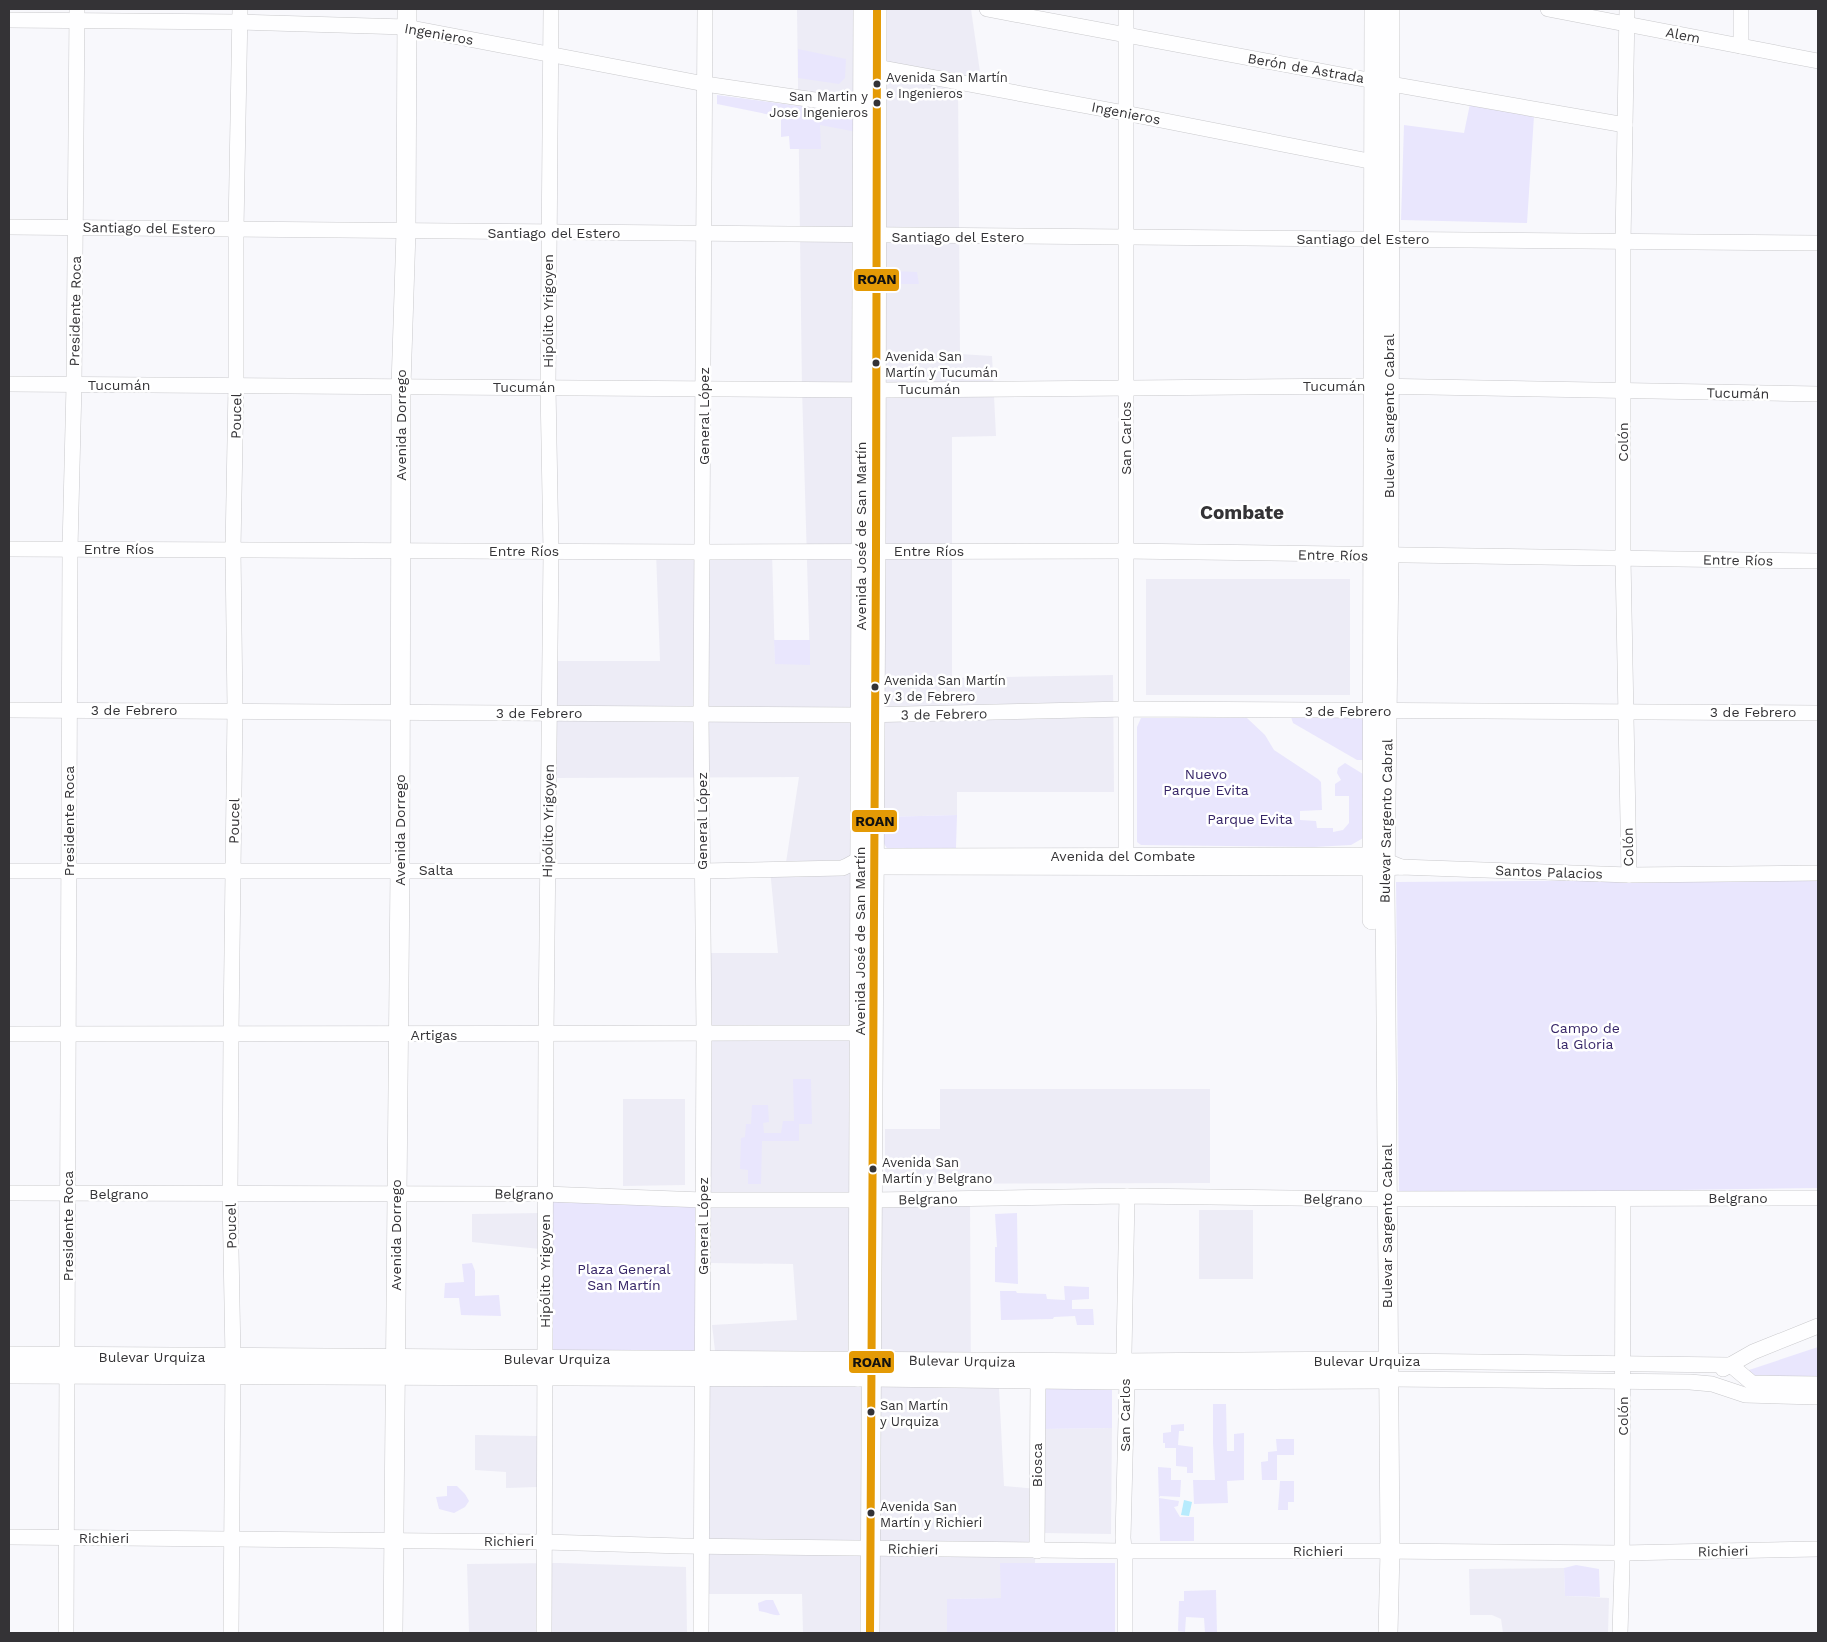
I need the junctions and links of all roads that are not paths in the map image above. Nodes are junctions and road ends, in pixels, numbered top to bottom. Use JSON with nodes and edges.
{"nodes":[{"id":1,"x":407,"y":9,"type":"edge"},
{"id":2,"x":419,"y":9,"type":"edge"},
{"id":3,"x":551,"y":9,"type":"edge"},
{"id":4,"x":705,"y":9,"type":"edge"},
{"id":5,"x":863,"y":9,"type":"edge"},
{"id":6,"x":877,"y":9,"type":"edge"},
{"id":7,"x":987,"y":9,"type":"edge"},
{"id":8,"x":1126,"y":9,"type":"edge"},
{"id":9,"x":1374,"y":9,"type":"edge"},
{"id":10,"x":1390,"y":9,"type":"edge"},
{"id":11,"x":1548,"y":9,"type":"edge"},
{"id":12,"x":1741,"y":9,"type":"edge"},
{"id":13,"x":77,"y":15,"type":"edge"},
{"id":14,"x":239,"y":15,"type":"edge"},
{"id":15,"x":1627,"y":16,"type":"edge"},
{"id":16,"x":9,"y":20,"type":"edge"},
{"id":17,"x":406,"y":28,"type":"junction"},
{"id":18,"x":1126,"y":36,"type":"junction"},
{"id":19,"x":1741,"y":46,"type":"junction"},
{"id":20,"x":552,"y":56,"type":"junction"},
{"id":21,"x":1818,"y":61,"type":"edge"},
{"id":22,"x":877,"y":66,"type":"junction"},
{"id":23,"x":1382,"y":82,"type":"junction"},
{"id":24,"x":705,"y":84,"type":"junction"},
{"id":25,"x":863,"y":107,"type":"junction"},
{"id":26,"x":1125,"y":113,"type":"junction"},
{"id":27,"x":1625,"y":124,"type":"junction"},
{"id":28,"x":1374,"y":162,"type":"junction"},
{"id":29,"x":9,"y":227,"type":"edge"},
{"id":30,"x":76,"y":228,"type":"junction"},
{"id":31,"x":236,"y":229,"type":"junction"},
{"id":32,"x":406,"y":231,"type":"junction"},
{"id":33,"x":548,"y":233,"type":"junction"},
{"id":34,"x":704,"y":233,"type":"junction"},
{"id":35,"x":869,"y":237,"type":"junction"},
{"id":36,"x":1126,"y":238,"type":"junction"},
{"id":37,"x":1382,"y":240,"type":"junction"},
{"id":38,"x":1623,"y":242,"type":"junction"},
{"id":39,"x":1818,"y":243,"type":"edge"},
{"id":40,"x":9,"y":384,"type":"edge"},
{"id":41,"x":74,"y":385,"type":"junction"},
{"id":42,"x":236,"y":386,"type":"junction"},
{"id":43,"x":400,"y":386,"type":"junction"},
{"id":44,"x":1381,"y":386,"type":"junction"},
{"id":45,"x":548,"y":387,"type":"junction"},
{"id":46,"x":1126,"y":388,"type":"junction"},
{"id":47,"x":704,"y":389,"type":"junction"},
{"id":48,"x":869,"y":389,"type":"junction"},
{"id":49,"x":1623,"y":390,"type":"junction"},
{"id":50,"x":1818,"y":394,"type":"edge"},
{"id":51,"x":9,"y":549,"type":"edge"},
{"id":52,"x":70,"y":549,"type":"junction"},
{"id":53,"x":234,"y":549,"type":"junction"},
{"id":54,"x":401,"y":551,"type":"junction"},
{"id":55,"x":869,"y":551,"type":"junction"},
{"id":56,"x":1126,"y":551,"type":"junction"},
{"id":57,"x":551,"y":552,"type":"junction"},
{"id":58,"x":703,"y":552,"type":"junction"},
{"id":59,"x":1381,"y":556,"type":"junction"},
{"id":60,"x":1622,"y":558,"type":"junction"},
{"id":61,"x":1818,"y":561,"type":"edge"},
{"id":62,"x":9,"y":710,"type":"edge"},
{"id":63,"x":69,"y":710,"type":"junction"},
{"id":64,"x":235,"y":710,"type":"junction"},
{"id":65,"x":1126,"y":710,"type":"junction"},
{"id":66,"x":1380,"y":711,"type":"junction"},
{"id":67,"x":400,"y":712,"type":"junction"},
{"id":68,"x":550,"y":712,"type":"junction"},
{"id":69,"x":1625,"y":712,"type":"junction"},
{"id":70,"x":1818,"y":713,"type":"edge"},
{"id":71,"x":701,"y":714,"type":"junction"},
{"id":72,"x":868,"y":715,"type":"junction"},
{"id":73,"x":867,"y":862,"type":"junction"},
{"id":74,"x":1126,"y":862,"type":"junction"},
{"id":75,"x":1383,"y":864,"type":"junction"},
{"id":76,"x":400,"y":870,"type":"junction"},
{"id":77,"x":548,"y":870,"type":"junction"},
{"id":78,"x":9,"y":871,"type":"edge"},
{"id":79,"x":69,"y":871,"type":"junction"},
{"id":80,"x":233,"y":871,"type":"junction"},
{"id":81,"x":702,"y":871,"type":"junction"},
{"id":82,"x":1818,"y":873,"type":"edge"},
{"id":83,"x":1629,"y":875,"type":"junction"},
{"id":84,"x":860,"y":1033,"type":"junction"},
{"id":85,"x":9,"y":1034,"type":"edge"},
{"id":86,"x":231,"y":1034,"type":"junction"},
{"id":87,"x":704,"y":1034,"type":"junction"},
{"id":88,"x":398,"y":1035,"type":"junction"},
{"id":89,"x":546,"y":1035,"type":"junction"},
{"id":90,"x":68,"y":1036,"type":"junction"},
{"id":91,"x":9,"y":1192,"type":"edge"},
{"id":92,"x":68,"y":1193,"type":"junction"},
{"id":93,"x":397,"y":1193,"type":"junction"},
{"id":94,"x":230,"y":1194,"type":"junction"},
{"id":95,"x":545,"y":1194,"type":"junction"},
{"id":96,"x":1127,"y":1196,"type":"junction"},
{"id":97,"x":1818,"y":1198,"type":"edge"},
{"id":98,"x":1380,"y":1199,"type":"junction"},
{"id":99,"x":1623,"y":1199,"type":"junction"},
{"id":100,"x":704,"y":1200,"type":"junction"},
{"id":101,"x":866,"y":1200,"type":"junction"},
{"id":102,"x":1818,"y":1326,"type":"edge"},
{"id":103,"x":9,"y":1356,"type":"edge"},
{"id":104,"x":1623,"y":1364,"type":"junction"},
{"id":105,"x":67,"y":1365,"type":"junction"},
{"id":106,"x":1728,"y":1365,"type":"junction"},
{"id":107,"x":233,"y":1366,"type":"junction"},
{"id":108,"x":396,"y":1367,"type":"junction"},
{"id":109,"x":544,"y":1368,"type":"junction"},
{"id":110,"x":702,"y":1368,"type":"junction"},
{"id":111,"x":865,"y":1369,"type":"junction"},
{"id":112,"x":1382,"y":1370,"type":"junction"},
{"id":113,"x":1126,"y":1371,"type":"junction"},
{"id":114,"x":9,"y":1374,"type":"edge"},
{"id":115,"x":1038,"y":1380,"type":"junction"},
{"id":116,"x":1623,"y":1382,"type":"junction"},
{"id":117,"x":1712,"y":1384,"type":"junction"},
{"id":118,"x":1818,"y":1384,"type":"edge"},
{"id":119,"x":1818,"y":1397,"type":"edge"},
{"id":120,"x":9,"y":1537,"type":"edge"},
{"id":121,"x":67,"y":1538,"type":"junction"},
{"id":122,"x":232,"y":1539,"type":"junction"},
{"id":123,"x":393,"y":1540,"type":"junction"},
{"id":124,"x":544,"y":1542,"type":"junction"},
{"id":125,"x":702,"y":1546,"type":"junction"},
{"id":126,"x":864,"y":1549,"type":"junction"},
{"id":127,"x":1818,"y":1549,"type":"edge"},
{"id":128,"x":1037,"y":1551,"type":"junction"},
{"id":129,"x":1124,"y":1551,"type":"junction"},
{"id":130,"x":1383,"y":1551,"type":"junction"},
{"id":131,"x":1622,"y":1553,"type":"junction"},
{"id":132,"x":66,"y":1633,"type":"edge"},
{"id":133,"x":231,"y":1633,"type":"edge"},
{"id":134,"x":393,"y":1633,"type":"edge"},
{"id":135,"x":544,"y":1633,"type":"edge"},
{"id":136,"x":701,"y":1633,"type":"edge"},
{"id":137,"x":857,"y":1633,"type":"edge"},
{"id":138,"x":870,"y":1633,"type":"edge"},
{"id":139,"x":1125,"y":1633,"type":"edge"},
{"id":140,"x":1376,"y":1633,"type":"edge"},
{"id":141,"x":1388,"y":1633,"type":"edge"},
{"id":142,"x":1620,"y":1633,"type":"edge"}],
"edges":[{"from":1,"to":17,"type":"main road","name":"Avenida Dorrego"},
{"from":2,"to":17,"type":"main road"},
{"from":3,"to":20,"type":"street","name":"Hipólito Yrigoyen"},
{"from":4,"to":24,"type":"street","name":"General López"},
{"from":5,"to":25,"type":"main road","name":"Avenida José de San Martín"},
{"from":6,"to":22,"type":"main road","name":"Avenida José de San Martín"},
{"from":7,"to":18,"type":"street","name":"Berón de Astrada"},
{"from":8,"to":18,"type":"street","name":"San Carlos"},
{"from":9,"to":23,"type":"main road","name":"Bulevar Sargento Cabral"},
{"from":10,"to":23,"type":"main road","name":"Bulevar Sargento Cabral"},
{"from":11,"to":15,"type":"street","name":"Alem"},
{"from":12,"to":19,"type":"street"},
{"from":13,"to":14,"type":"street","name":"Ingenieros"},
{"from":13,"to":16,"type":"street","name":"Ingenieros"},
{"from":13,"to":30,"type":"street","name":"Presidente Roca"},
{"from":14,"to":17,"type":"street","name":"Ingenieros"},
{"from":14,"to":31,"type":"street","name":"Poucel"},
{"from":15,"to":19,"type":"street","name":"Alem"},
{"from":15,"to":27,"type":"street","name":"Colón"},
{"from":17,"to":20,"type":"street","name":"Ingenieros"},
{"from":17,"to":32,"type":"main road","name":"Avenida Dorrego"},
{"from":18,"to":23,"type":"street","name":"Berón de Astrada"},
{"from":18,"to":26,"type":"street","name":"San Carlos"},
{"from":19,"to":21,"type":"street","name":"Alem"},
{"from":20,"to":24,"type":"street","name":"Ingenieros"},
{"from":20,"to":33,"type":"street","name":"Hipólito Yrigoyen"},
{"from":22,"to":26,"type":"street","name":"Ingenieros"},
{"from":22,"to":35,"type":"main road","name":"Avenida José de San Martín"},
{"from":23,"to":27,"type":"street","name":"Berón de Astrada"},
{"from":23,"to":28,"type":"main road","name":"Bulevar Sargento Cabral"},
{"from":23,"to":37,"type":"main road","name":"Bulevar Sargento Cabral"},
{"from":24,"to":25,"type":"street","name":"Ingenieros"},
{"from":24,"to":34,"type":"street","name":"General López"},
{"from":25,"to":35,"type":"main road","name":"Avenida José de San Martín"},
{"from":26,"to":28,"type":"street","name":"Ingenieros"},
{"from":26,"to":36,"type":"street","name":"San Carlos"},
{"from":27,"to":38,"type":"street","name":"Colón"},
{"from":28,"to":37,"type":"main road","name":"Bulevar Sargento Cabral"},
{"from":29,"to":30,"type":"street","name":"Santiago del Estero"},
{"from":30,"to":31,"type":"street","name":"Santiago del Estero"},
{"from":30,"to":41,"type":"street","name":"Presidente Roca"},
{"from":31,"to":32,"type":"street","name":"Santiago del Estero"},
{"from":31,"to":42,"type":"street","name":"Poucel"},
{"from":32,"to":33,"type":"street","name":"Santiago del Estero"},
{"from":32,"to":43,"type":"main road","name":"Avenida Dorrego"},
{"from":33,"to":34,"type":"street","name":"Santiago del Estero"},
{"from":33,"to":45,"type":"street","name":"Hipólito Yrigoyen"},
{"from":34,"to":35,"type":"street","name":"Santiago del Estero"},
{"from":34,"to":47,"type":"street","name":"General López"},
{"from":35,"to":36,"type":"street","name":"Santiago del Estero"},
{"from":35,"to":48,"type":"main road","name":"Avenida José de San Martín"},
{"from":36,"to":37,"type":"street","name":"Santiago del Estero"},
{"from":36,"to":46,"type":"street","name":"San Carlos"},
{"from":37,"to":38,"type":"street","name":"Santiago del Estero"},
{"from":37,"to":44,"type":"main road","name":"Bulevar Sargento Cabral"},
{"from":38,"to":39,"type":"street","name":"Santiago del Estero"},
{"from":38,"to":49,"type":"street","name":"Colón"},
{"from":40,"to":41,"type":"street","name":"Tucumán"},
{"from":41,"to":42,"type":"street","name":"Tucumán"},
{"from":41,"to":52,"type":"street","name":"Presidente Roca"},
{"from":42,"to":43,"type":"street","name":"Tucumán"},
{"from":42,"to":53,"type":"street","name":"Poucel"},
{"from":43,"to":45,"type":"street","name":"Tucumán"},
{"from":43,"to":54,"type":"main road","name":"Avenida Dorrego"},
{"from":44,"to":46,"type":"street","name":"Tucumán"},
{"from":44,"to":49,"type":"street","name":"Tucumán"},
{"from":44,"to":59,"type":"main road","name":"Bulevar Sargento Cabral"},
{"from":45,"to":47,"type":"street","name":"Tucumán"},
{"from":45,"to":57,"type":"street","name":"Hipólito Yrigoyen"},
{"from":46,"to":48,"type":"street","name":"Tucumán"},
{"from":46,"to":56,"type":"street","name":"San Carlos"},
{"from":47,"to":48,"type":"street","name":"Tucumán"},
{"from":47,"to":58,"type":"street","name":"General López"},
{"from":48,"to":55,"type":"main road","name":"Avenida José de San Martín"},
{"from":49,"to":50,"type":"street","name":"Tucumán"},
{"from":49,"to":60,"type":"street","name":"Colón"},
{"from":51,"to":52,"type":"street","name":"Entre Ríos"},
{"from":52,"to":53,"type":"street","name":"Entre Ríos"},
{"from":52,"to":63,"type":"street","name":"Presidente Roca"},
{"from":53,"to":54,"type":"street","name":"Entre Ríos"},
{"from":53,"to":64,"type":"street","name":"Poucel"},
{"from":54,"to":57,"type":"street","name":"Entre Ríos"},
{"from":54,"to":67,"type":"main road","name":"Avenida Dorrego"},
{"from":55,"to":56,"type":"street","name":"Entre Ríos"},
{"from":55,"to":58,"type":"street","name":"Entre Ríos"},
{"from":55,"to":72,"type":"main road","name":"Avenida José de San Martín"},
{"from":56,"to":59,"type":"street","name":"Entre Ríos"},
{"from":56,"to":65,"type":"street","name":"San Carlos"},
{"from":57,"to":58,"type":"street","name":"Entre Ríos"},
{"from":57,"to":68,"type":"street","name":"Hipólito Yrigoyen"},
{"from":58,"to":71,"type":"street","name":"General López"},
{"from":59,"to":60,"type":"street","name":"Entre Ríos"},
{"from":59,"to":66,"type":"main road","name":"Bulevar Sargento Cabral"},
{"from":60,"to":61,"type":"street","name":"Entre Ríos"},
{"from":60,"to":69,"type":"street","name":"Colón"},
{"from":62,"to":63,"type":"street","name":"3 de Febrero"},
{"from":63,"to":64,"type":"street","name":"3 de Febrero"},
{"from":63,"to":79,"type":"street","name":"Presidente Roca"},
{"from":64,"to":67,"type":"street","name":"3 de Febrero"},
{"from":64,"to":80,"type":"street","name":"Poucel"},
{"from":65,"to":66,"type":"street","name":"3 de Febrero"},
{"from":65,"to":72,"type":"street","name":"3 de Febrero"},
{"from":65,"to":74,"type":"street","name":"San Carlos"},
{"from":66,"to":69,"type":"street","name":"3 de Febrero"},
{"from":66,"to":75,"type":"main road","name":"Bulevar Sargento Cabral"},
{"from":67,"to":68,"type":"street","name":"3 de Febrero"},
{"from":67,"to":76,"type":"main road","name":"Avenida Dorrego"},
{"from":68,"to":71,"type":"street","name":"3 de Febrero"},
{"from":68,"to":77,"type":"street","name":"Hipólito Yrigoyen"},
{"from":69,"to":70,"type":"street","name":"3 de Febrero"},
{"from":69,"to":83,"type":"street","name":"Colón"},
{"from":71,"to":72,"type":"street","name":"3 de Febrero"},
{"from":71,"to":81,"type":"street","name":"General López"},
{"from":72,"to":73,"type":"main road","name":"Avenida José de San Martín"},
{"from":73,"to":74,"type":"street","name":"Avenida del Combate"},
{"from":73,"to":81,"type":"street","name":"Salta"},
{"from":73,"to":84,"type":"main road","name":"Avenida José de San Martín"},
{"from":73,"to":101,"type":"main road","name":"Avenida José de San Martín"},
{"from":74,"to":75,"type":"street","name":"Avenida del Combate"},
{"from":75,"to":83,"type":"street","name":"Santos Palacios"},
{"from":75,"to":98,"type":"main road","name":"Bulevar Sargento Cabral"},
{"from":76,"to":77,"type":"street","name":"Salta"},
{"from":76,"to":80,"type":"street","name":"Salta"},
{"from":76,"to":88,"type":"main road","name":"Avenida Dorrego"},
{"from":77,"to":81,"type":"street","name":"Salta"},
{"from":77,"to":89,"type":"street","name":"Hipólito Yrigoyen"},
{"from":78,"to":79,"type":"street","name":"Salta"},
{"from":79,"to":80,"type":"street","name":"Salta"},
{"from":79,"to":90,"type":"street","name":"Presidente Roca"},
{"from":80,"to":86,"type":"street","name":"Poucel"},
{"from":81,"to":87,"type":"street","name":"General López"},
{"from":82,"to":83,"type":"street","name":"Santos Palacios"},
{"from":84,"to":87,"type":"street","name":"Artigas"},
{"from":84,"to":101,"type":"main road","name":"Avenida José de San Martín"},
{"from":85,"to":90,"type":"street","name":"Artigas"},
{"from":86,"to":88,"type":"street","name":"Artigas"},
{"from":86,"to":90,"type":"street","name":"Artigas"},
{"from":86,"to":94,"type":"street","name":"Poucel"},
{"from":87,"to":89,"type":"street","name":"Artigas"},
{"from":87,"to":100,"type":"street","name":"General López"},
{"from":88,"to":89,"type":"street","name":"Artigas"},
{"from":88,"to":93,"type":"main road","name":"Avenida Dorrego"},
{"from":89,"to":95,"type":"street","name":"Hipólito Yrigoyen"},
{"from":90,"to":92,"type":"street","name":"Presidente Roca"},
{"from":91,"to":92,"type":"street","name":"Belgrano"},
{"from":92,"to":94,"type":"street","name":"Belgrano"},
{"from":92,"to":105,"type":"street","name":"Presidente Roca"},
{"from":93,"to":94,"type":"street","name":"Belgrano"},
{"from":93,"to":95,"type":"street","name":"Belgrano"},
{"from":93,"to":108,"type":"main road","name":"Avenida Dorrego"},
{"from":94,"to":107,"type":"street","name":"Poucel"},
{"from":95,"to":100,"type":"street","name":"Belgrano"},
{"from":95,"to":109,"type":"street","name":"Hipólito Yrigoyen"},
{"from":96,"to":98,"type":"street","name":"Belgrano"},
{"from":96,"to":101,"type":"street","name":"Belgrano"},
{"from":96,"to":113,"type":"street","name":"San Carlos"},
{"from":97,"to":99,"type":"street","name":"Belgrano"},
{"from":98,"to":99,"type":"street","name":"Belgrano"},
{"from":98,"to":112,"type":"main road","name":"Bulevar Sargento Cabral"},
{"from":99,"to":104,"type":"street","name":"Colón"},
{"from":100,"to":101,"type":"street","name":"Belgrano"},
{"from":100,"to":110,"type":"street","name":"General López"},
{"from":101,"to":111,"type":"main road","name":"Avenida José de San Martín"},
{"from":102,"to":106,"type":"street"},
{"from":103,"to":105,"type":"main road","name":"Bulevar Urquiza"},
{"from":104,"to":106,"type":"street","name":"Bulevar Urquiza"},
{"from":104,"to":112,"type":"street","name":"Bulevar Urquiza"},
{"from":104,"to":116,"type":"street","name":"Colón"},
{"from":105,"to":107,"type":"main road","name":"Bulevar Urquiza"},
{"from":105,"to":114,"type":"main road","name":"Bulevar Urquiza"},
{"from":105,"to":121,"type":"street","name":"Presidente Roca"},
{"from":106,"to":117,"type":"street"},
{"from":106,"to":118,"type":"street"},
{"from":107,"to":108,"type":"main road","name":"Bulevar Urquiza"},
{"from":107,"to":122,"type":"street","name":"Poucel"},
{"from":108,"to":109,"type":"main road","name":"Bulevar Urquiza"},
{"from":108,"to":123,"type":"main road","name":"Avenida Dorrego"},
{"from":109,"to":110,"type":"main road","name":"Bulevar Urquiza"},
{"from":109,"to":124,"type":"street","name":"Hipólito Yrigoyen"},
{"from":110,"to":111,"type":"main road","name":"Bulevar Urquiza"},
{"from":110,"to":125,"type":"street","name":"General López"},
{"from":111,"to":113,"type":"main road","name":"Bulevar Urquiza"},
{"from":111,"to":115,"type":"main road","name":"Bulevar Urquiza"},
{"from":111,"to":126,"type":"main road","name":"Avenida José de San Martín"},
{"from":112,"to":113,"type":"main road","name":"Bulevar Urquiza"},
{"from":112,"to":116,"type":"street","name":"Bulevar Urquiza"},
{"from":112,"to":130,"type":"main road","name":"Bulevar Sargento Cabral"},
{"from":113,"to":115,"type":"main road","name":"Bulevar Urquiza"},
{"from":113,"to":129,"type":"street","name":"San Carlos"},
{"from":115,"to":128,"type":"street","name":"Biosca"},
{"from":116,"to":117,"type":"street","name":"Bulevar Urquiza"},
{"from":116,"to":131,"type":"street","name":"Colón"},
{"from":117,"to":119,"type":"street","name":"Bulevar Urquiza"},
{"from":120,"to":121,"type":"street","name":"Richieri"},
{"from":121,"to":122,"type":"street","name":"Richieri"},
{"from":121,"to":132,"type":"street","name":"Presidente Roca"},
{"from":122,"to":123,"type":"street","name":"Richieri"},
{"from":122,"to":133,"type":"street","name":"Poucel"},
{"from":123,"to":124,"type":"street","name":"Richieri"},
{"from":123,"to":134,"type":"main road","name":"Avenida Dorrego"},
{"from":124,"to":125,"type":"street","name":"Richieri"},
{"from":124,"to":135,"type":"street","name":"Hipólito Yrigoyen"},
{"from":125,"to":126,"type":"street","name":"Richieri"},
{"from":125,"to":136,"type":"street","name":"General López"},
{"from":126,"to":128,"type":"street","name":"Richieri"},
{"from":126,"to":137,"type":"main road","name":"Avenida José de San Martín"},
{"from":126,"to":138,"type":"main road","name":"Avenida José de San Martín"},
{"from":127,"to":131,"type":"street","name":"Richieri"},
{"from":128,"to":129,"type":"street","name":"Richieri"},
{"from":129,"to":130,"type":"street","name":"Richieri"},
{"from":129,"to":139,"type":"street","name":"San Carlos"},
{"from":130,"to":131,"type":"street","name":"Richieri"},
{"from":130,"to":140,"type":"main road","name":"Bulevar Sargento Cabral"},
{"from":130,"to":141,"type":"main road","name":"Bulevar Sargento Cabral"},
{"from":131,"to":142,"type":"street","name":"Colón"}]}
